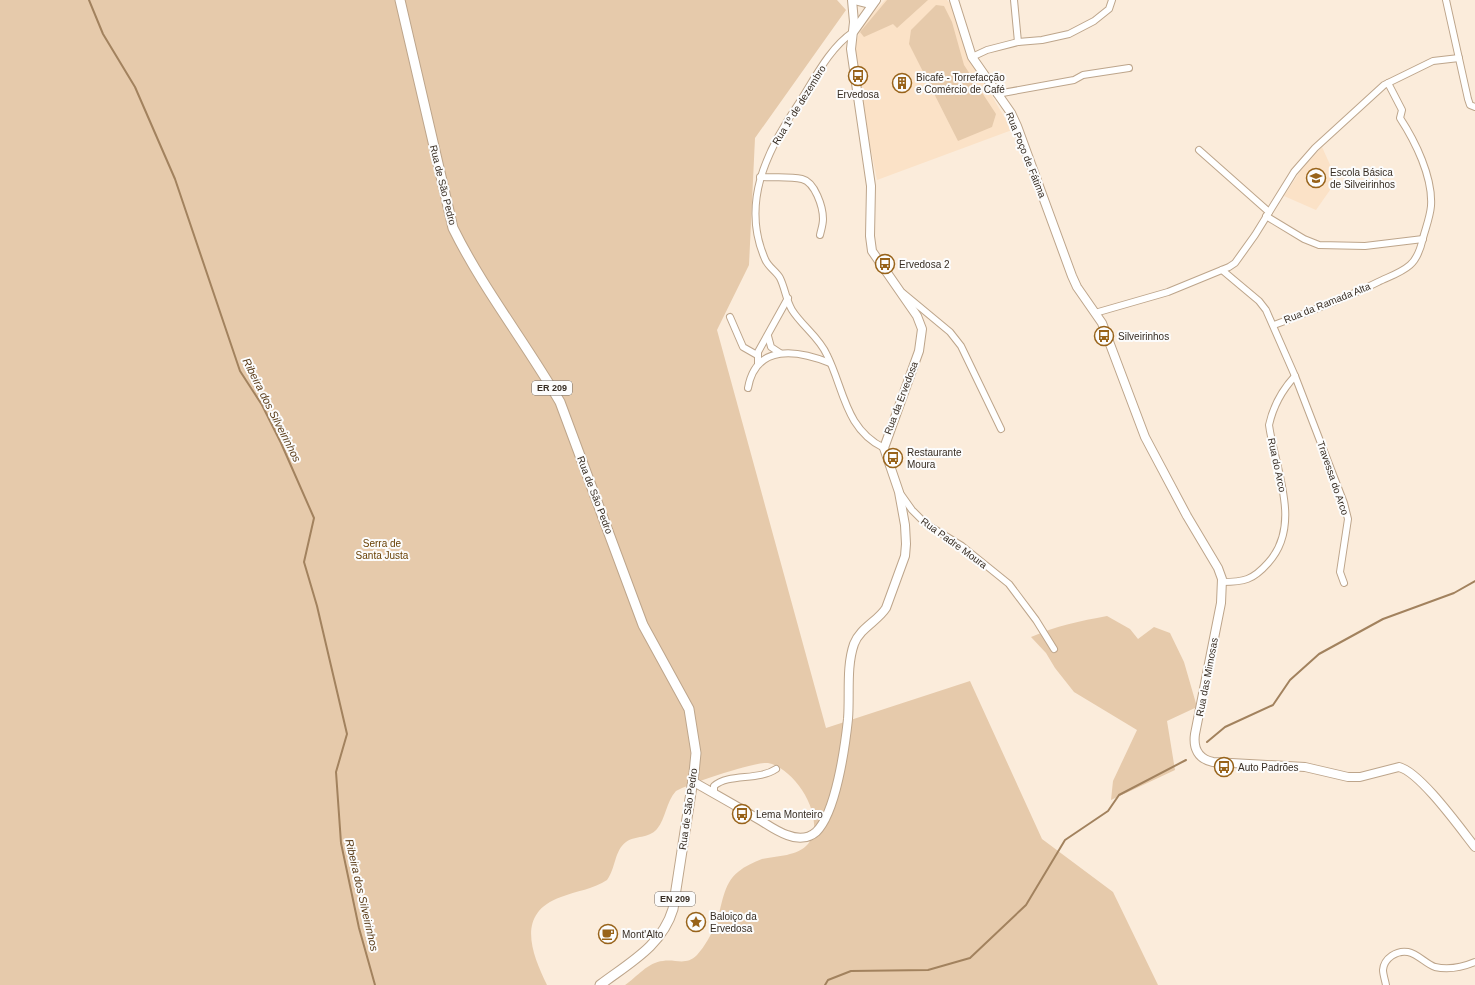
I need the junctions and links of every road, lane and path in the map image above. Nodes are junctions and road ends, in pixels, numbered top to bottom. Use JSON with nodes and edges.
{"nodes":[{"id":1,"x":400,"y":0,"type":"edge"},
{"id":2,"x":852,"y":0,"type":"edge"},
{"id":3,"x":856,"y":0,"type":"edge"},
{"id":4,"x":876,"y":0,"type":"edge"},
{"id":5,"x":954,"y":0,"type":"edge"},
{"id":6,"x":1014,"y":0,"type":"edge"},
{"id":7,"x":1112,"y":0,"type":"edge"},
{"id":8,"x":1446,"y":0,"type":"edge"},
{"id":9,"x":853,"y":32,"type":"junction"},
{"id":10,"x":1018,"y":42,"type":"junction"},
{"id":11,"x":972,"y":57,"type":"junction"},
{"id":12,"x":1459,"y":58,"type":"junction"},
{"id":13,"x":1129,"y":68,"type":"dead end"},
{"id":14,"x":1388,"y":82,"type":"junction"},
{"id":15,"x":997,"y":94,"type":"junction"},
{"id":16,"x":1475,"y":107,"type":"edge"},
{"id":17,"x":1199,"y":150,"type":"dead end"},
{"id":18,"x":760,"y":177,"type":"junction"},
{"id":19,"x":1268,"y":214,"type":"junction"},
{"id":20,"x":820,"y":235,"type":"dead end"},
{"id":21,"x":1423,"y":239,"type":"junction"},
{"id":22,"x":1222,"y":270,"type":"junction"},
{"id":23,"x":898,"y":290,"type":"junction"},
{"id":24,"x":788,"y":298,"type":"junction"},
{"id":25,"x":1095,"y":313,"type":"junction"},
{"id":26,"x":730,"y":317,"type":"dead end"},
{"id":27,"x":1274,"y":325,"type":"junction"},
{"id":28,"x":768,"y":336,"type":"junction"},
{"id":29,"x":780,"y":353,"type":"junction"},
{"id":30,"x":756,"y":355,"type":"junction"},
{"id":31,"x":830,"y":363,"type":"junction"},
{"id":32,"x":758,"y":364,"type":"junction"},
{"id":33,"x":1296,"y":376,"type":"junction"},
{"id":34,"x":748,"y":388,"type":"dead end"},
{"id":35,"x":1001,"y":429,"type":"dead end"},
{"id":36,"x":884,"y":448,"type":"junction"},
{"id":37,"x":899,"y":492,"type":"junction"},
{"id":38,"x":1222,"y":582,"type":"junction"},
{"id":39,"x":1344,"y":583,"type":"dead end"},
{"id":40,"x":1054,"y":649,"type":"dead end"},
{"id":41,"x":776,"y":769,"type":"dead end"},
{"id":42,"x":692,"y":785,"type":"junction"},
{"id":43,"x":714,"y":793,"type":"junction"},
{"id":44,"x":1475,"y":846,"type":"edge"},
{"id":45,"x":1475,"y":962,"type":"edge"},
{"id":46,"x":605,"y":984,"type":"edge"},
{"id":47,"x":1386,"y":985,"type":"edge"}],
"edges":[{"from":1,"to":42,"type":"main road","name":"Rua de São Pedro","number":"ER 209"},
{"from":2,"to":9,"type":"street","name":"Rua da Ervedosa"},
{"from":3,"to":4,"type":"main road"},
{"from":4,"to":9,"type":"street"},
{"from":5,"to":11,"type":"street","name":"Rua Poço de Fátima"},
{"from":6,"to":10,"type":"street"},
{"from":7,"to":10,"type":"street"},
{"from":8,"to":12,"type":"street"},
{"from":9,"to":18,"type":"street","name":"Rua 1º de dezembro"},
{"from":9,"to":23,"type":"street","name":"Rua da Ervedosa"},
{"from":10,"to":11,"type":"street"},
{"from":11,"to":15,"type":"street","name":"Rua Poço de Fátima"},
{"from":12,"to":14,"type":"street"},
{"from":12,"to":16,"type":"street"},
{"from":13,"to":15,"type":"street"},
{"from":14,"to":19,"type":"street"},
{"from":14,"to":21,"type":"street","name":"Rua da Ramada Alta"},
{"from":15,"to":25,"type":"street","name":"Rua Poço de Fátima"},
{"from":17,"to":19,"type":"street"},
{"from":18,"to":20,"type":"street"},
{"from":18,"to":24,"type":"street","name":"Rua 1º de dezembro"},
{"from":19,"to":21,"type":"street"},
{"from":19,"to":22,"type":"street"},
{"from":21,"to":27,"type":"street","name":"Rua da Ramada Alta"},
{"from":22,"to":25,"type":"street"},
{"from":22,"to":27,"type":"street"},
{"from":23,"to":35,"type":"street"},
{"from":23,"to":36,"type":"street","name":"Rua da Ervedosa"},
{"from":24,"to":28,"type":"street"},
{"from":24,"to":31,"type":"street","name":"Rua 1º de dezembro"},
{"from":25,"to":38,"type":"street","name":"Rua das Mimosas"},
{"from":26,"to":30,"type":"street"},
{"from":27,"to":33,"type":"street"},
{"from":28,"to":29,"type":"street"},
{"from":28,"to":30,"type":"street"},
{"from":29,"to":31,"type":"street"},
{"from":29,"to":32,"type":"street"},
{"from":30,"to":32,"type":"street"},
{"from":31,"to":36,"type":"street","name":"Rua 1º de dezembro"},
{"from":32,"to":34,"type":"street"},
{"from":33,"to":38,"type":"street","name":"Rua do Arco"},
{"from":33,"to":39,"type":"street","name":"Travessa do Arco"},
{"from":36,"to":37,"type":"street","name":"Rua da Ervedosa"},
{"from":37,"to":40,"type":"street","name":"Rua Padre Moura"},
{"from":37,"to":43,"type":"street","name":"Rua da Ervedosa"},
{"from":38,"to":44,"type":"street","name":"Rua das Mimosas"},
{"from":41,"to":43,"type":"street"},
{"from":42,"to":43,"type":"street","name":"Rua da Ervedosa"},
{"from":42,"to":46,"type":"main road","name":"Rua de São Pedro","number":"EN 209"},
{"from":45,"to":47,"type":"street"}]}
